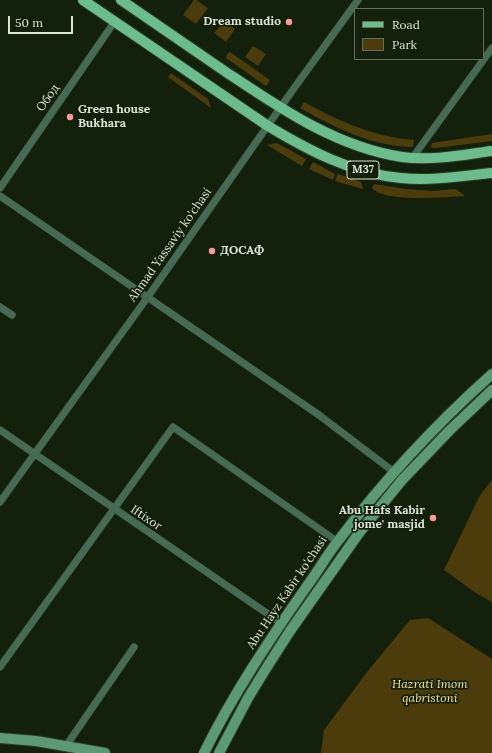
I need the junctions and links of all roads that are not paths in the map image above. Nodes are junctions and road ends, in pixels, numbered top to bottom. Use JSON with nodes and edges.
{"nodes":[{"id":1,"x":83,"y":0,"type":"edge"},
{"id":2,"x":121,"y":0,"type":"edge"},
{"id":3,"x":358,"y":0,"type":"edge"},
{"id":4,"x":115,"y":21,"type":"junction"},
{"id":5,"x":492,"y":48,"type":"edge"},
{"id":6,"x":484,"y":59,"type":"edge"},
{"id":7,"x":483,"y":60,"type":"edge"},
{"id":8,"x":280,"y":108,"type":"junction"},
{"id":9,"x":268,"y":126,"type":"junction"},
{"id":10,"x":492,"y":151,"type":"edge"},
{"id":11,"x":413,"y":157,"type":"junction"},
{"id":12,"x":492,"y":173,"type":"edge"},
{"id":13,"x":0,"y":188,"type":"edge"},
{"id":14,"x":0,"y":196,"type":"edge"},
{"id":15,"x":147,"y":298,"type":"junction"},
{"id":16,"x":0,"y":307,"type":"edge"},
{"id":17,"x":12,"y":315,"type":"dead end"},
{"id":18,"x":492,"y":374,"type":"edge"},
{"id":19,"x":492,"y":390,"type":"edge"},
{"id":20,"x":0,"y":430,"type":"edge"},
{"id":21,"x":35,"y":454,"type":"junction"},
{"id":22,"x":394,"y":472,"type":"junction"},
{"id":23,"x":0,"y":502,"type":"edge"},
{"id":24,"x":114,"y":509,"type":"junction"},
{"id":25,"x":338,"y":542,"type":"junction"},
{"id":26,"x":281,"y":623,"type":"junction"},
{"id":27,"x":134,"y":647,"type":"dead end"},
{"id":28,"x":0,"y":667,"type":"edge"},
{"id":29,"x":0,"y":738,"type":"edge"},
{"id":30,"x":66,"y":746,"type":"junction"},
{"id":31,"x":105,"y":753,"type":"edge"},
{"id":32,"x":204,"y":753,"type":"edge"},
{"id":33,"x":219,"y":753,"type":"edge"}],
"edges":[{"from":1,"to":4,"type":"main road","number":"M37"},
{"from":2,"to":8,"type":"main road","number":"M37"},
{"from":3,"to":8,"type":"street","name":"Ahmad Yassaviy ko'chasi"},
{"from":4,"to":9,"type":"main road","number":"M37"},
{"from":4,"to":13,"type":"street","name":"Обод"},
{"from":5,"to":6,"type":"street"},
{"from":7,"to":11,"type":"street"},
{"from":8,"to":9,"type":"street","name":"Ahmad Yassaviy ko'chasi"},
{"from":8,"to":11,"type":"main road","number":"M37"},
{"from":9,"to":12,"type":"main road","number":"M37"},
{"from":9,"to":15,"type":"street","name":"Ahmad Yassaviy ko'chasi"},
{"from":10,"to":11,"type":"main road","number":"M37"},
{"from":14,"to":15,"type":"street"},
{"from":15,"to":21,"type":"street","name":"Ahmad Yassaviy ko'chasi"},
{"from":15,"to":22,"type":"street"},
{"from":16,"to":17,"type":"street"},
{"from":18,"to":22,"type":"main road","name":"Abu Hayz Kabir ko'chasi"},
{"from":19,"to":33,"type":"main road","name":"Abu Hayz Kabir ko'chasi"},
{"from":20,"to":21,"type":"street","name":"Iftixor"},
{"from":21,"to":23,"type":"street","name":"Ahmad Yassaviy ko'chasi"},
{"from":21,"to":24,"type":"street","name":"Iftixor"},
{"from":22,"to":25,"type":"main road","name":"Abu Hayz Kabir ko'chasi"},
{"from":24,"to":25,"type":"street"},
{"from":24,"to":26,"type":"street","name":"Iftixor"},
{"from":24,"to":28,"type":"street"},
{"from":25,"to":26,"type":"main road","name":"Abu Hayz Kabir ko'chasi"},
{"from":26,"to":32,"type":"main road","name":"Abu Hayz Kabir ko'chasi"},
{"from":27,"to":30,"type":"street"},
{"from":29,"to":30,"type":"main road"},
{"from":30,"to":31,"type":"main road"}]}
